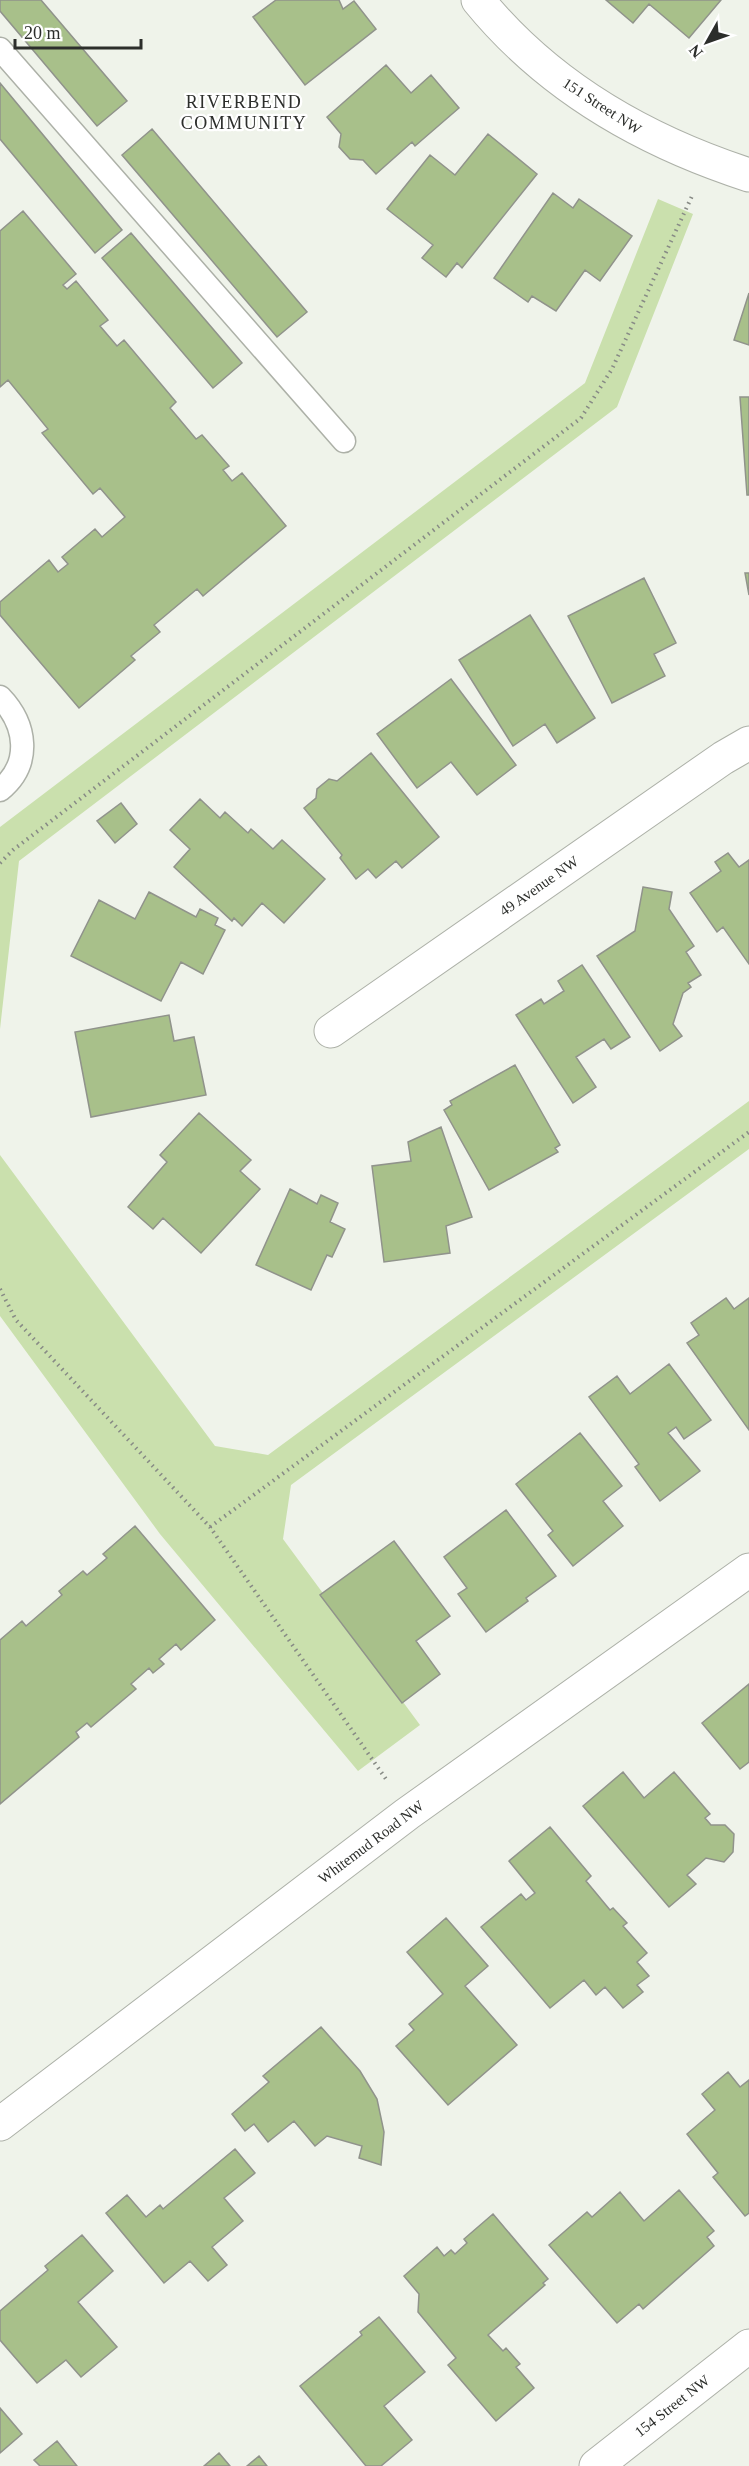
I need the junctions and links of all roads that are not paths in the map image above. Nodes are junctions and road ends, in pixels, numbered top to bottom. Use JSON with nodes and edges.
{"nodes":[{"id":1,"x":478,"y":0,"type":"edge"},
{"id":2,"x":0,"y":49,"type":"edge"},
{"id":3,"x":749,"y":175,"type":"edge"},
{"id":4,"x":344,"y":441,"type":"dead end"},
{"id":5,"x":0,"y":698,"type":"edge"},
{"id":6,"x":749,"y":743,"type":"edge"},
{"id":7,"x":0,"y":789,"type":"edge"},
{"id":8,"x":331,"y":1031,"type":"dead end"},
{"id":9,"x":749,"y":1570,"type":"edge"},
{"id":10,"x":0,"y":2124,"type":"edge"},
{"id":11,"x":749,"y":2346,"type":"edge"},
{"id":12,"x":596,"y":2466,"type":"edge"}],
"edges":[{"from":1,"to":3,"type":"street","name":"151 Street NW"},
{"from":2,"to":4,"type":"lane"},
{"from":5,"to":7,"type":"lane"},
{"from":6,"to":8,"type":"street","name":"49 Avenue NW"},
{"from":9,"to":10,"type":"street","name":"Whitemud Road NW"},
{"from":11,"to":12,"type":"street","name":"154 Street NW"}]}
